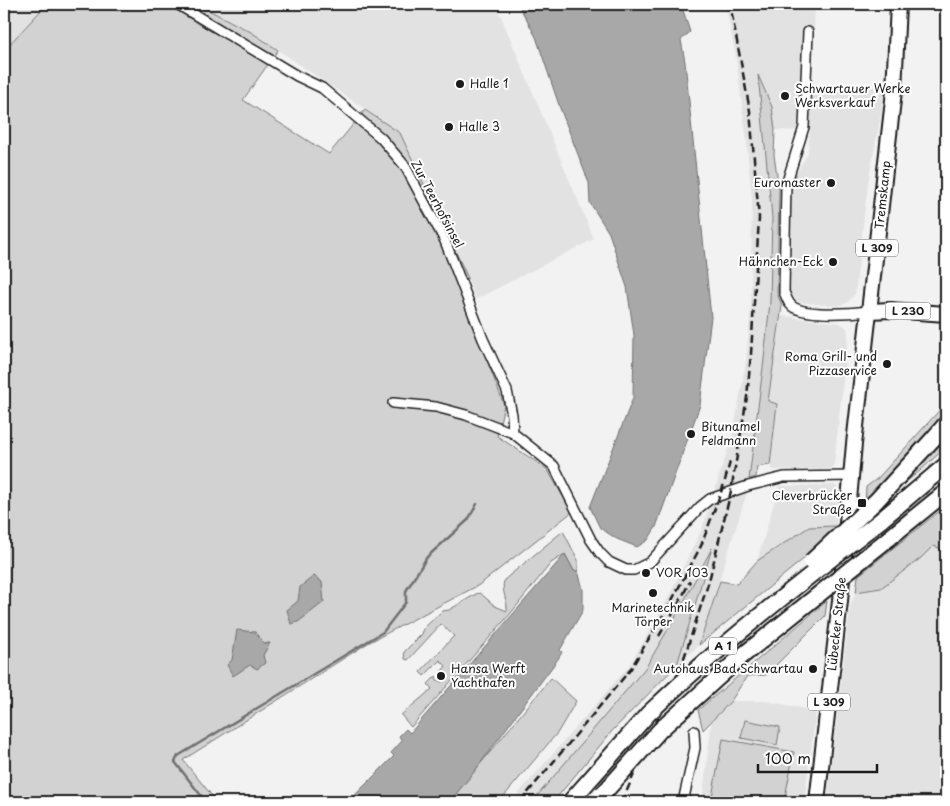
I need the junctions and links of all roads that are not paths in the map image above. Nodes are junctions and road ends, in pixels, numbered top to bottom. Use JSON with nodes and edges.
{"nodes":[{"id":1,"x":177,"y":4,"type":"edge"},
{"id":2,"x":898,"y":4,"type":"edge"},
{"id":3,"x":808,"y":32,"type":"dead end"},
{"id":4,"x":870,"y":311,"type":"junction"},
{"id":5,"x":946,"y":314,"type":"edge"},
{"id":6,"x":393,"y":403,"type":"dead end"},
{"id":7,"x":946,"y":424,"type":"edge"},
{"id":8,"x":513,"y":433,"type":"junction"},
{"id":9,"x":946,"y":465,"type":"edge"},
{"id":10,"x":852,"y":476,"type":"junction"},
{"id":11,"x":946,"y":492,"type":"edge"},
{"id":12,"x":800,"y":582,"type":"junction"},
{"id":13,"x":694,"y":731,"type":"dead end"},
{"id":14,"x":600,"y":798,"type":"edge"},
{"id":15,"x":570,"y":802,"type":"edge"},
{"id":16,"x":684,"y":802,"type":"edge"},
{"id":17,"x":817,"y":802,"type":"edge"}],
"edges":[{"from":1,"to":8,"type":"street","name":"Zur Teerhofsinsel"},
{"from":2,"to":4,"type":"main road","name":"Tremskamp","number":"L 309"},
{"from":3,"to":4,"type":"street"},
{"from":4,"to":5,"type":"main road","number":"L 230"},
{"from":4,"to":10,"type":"main road","name":"Tremskamp","number":"L 309"},
{"from":6,"to":8,"type":"street"},
{"from":7,"to":12,"type":"highway","bridge":true},
{"from":8,"to":10,"type":"street"},
{"from":9,"to":12,"type":"highway","number":"A 1","bridge":true},
{"from":10,"to":17,"type":"main road","name":"Lübecker Straße","number":"L 309"},
{"from":11,"to":14,"type":"highway","number":"A 1","bridge":true},
{"from":12,"to":15,"type":"highway","number":"A 1","bridge":true},
{"from":13,"to":16,"type":"street"}]}
